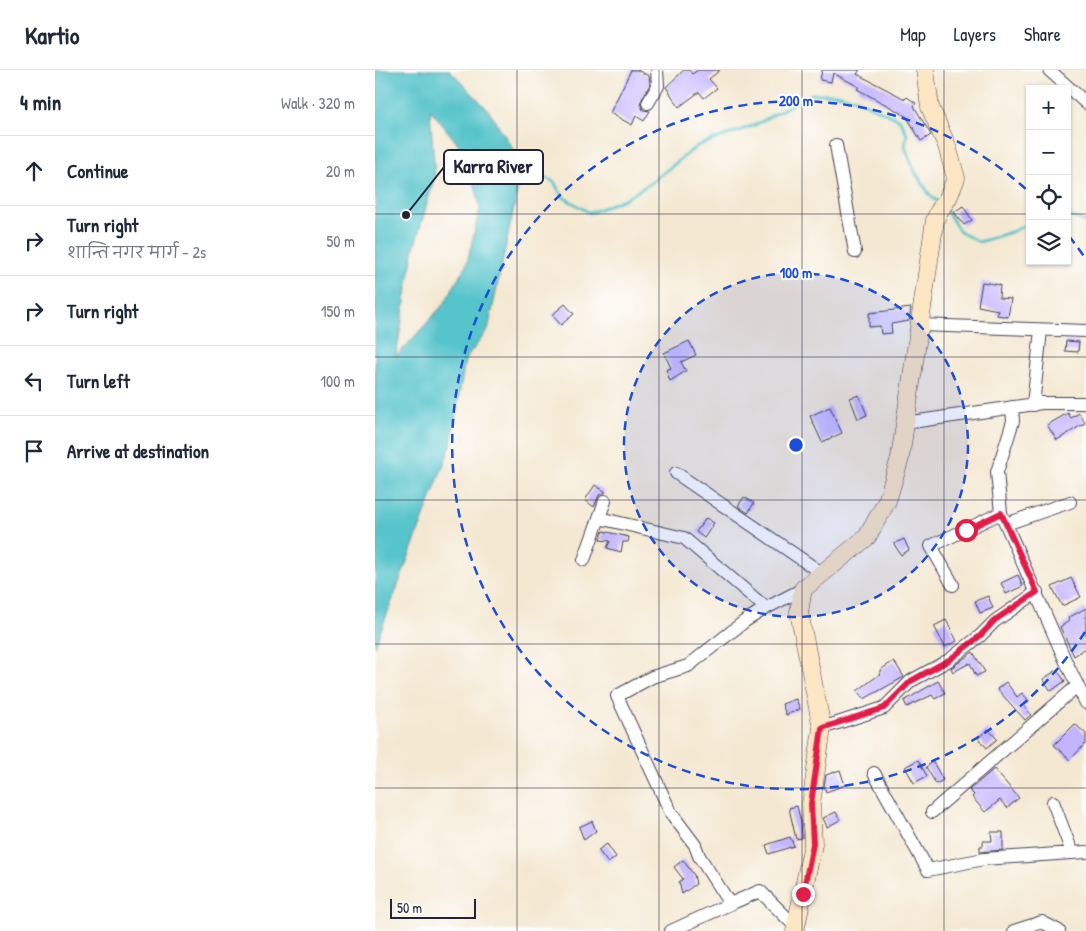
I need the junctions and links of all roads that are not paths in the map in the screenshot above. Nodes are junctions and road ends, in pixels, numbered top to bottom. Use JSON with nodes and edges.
{"nodes":[{"id":1,"x":657,"y":70,"type":"edge"},
{"id":2,"x":925,"y":70,"type":"edge"},
{"id":3,"x":1049,"y":70,"type":"edge"},
{"id":4,"x":648,"y":103,"type":"dead end"},
{"id":5,"x":1086,"y":103,"type":"edge"},
{"id":6,"x":836,"y":145,"type":"dead end"},
{"id":7,"x":855,"y":252,"type":"dead end"},
{"id":8,"x":920,"y":325,"type":"junction"},
{"id":9,"x":1041,"y":330,"type":"junction"},
{"id":10,"x":1086,"y":331,"type":"edge"},
{"id":11,"x":1086,"y":403,"type":"edge"},
{"id":12,"x":1033,"y":405,"type":"junction"},
{"id":13,"x":1013,"y":406,"type":"junction"},
{"id":14,"x":905,"y":423,"type":"junction"},
{"id":15,"x":676,"y":473,"type":"dead end"},
{"id":16,"x":605,"y":501,"type":"dead end"},
{"id":17,"x":1070,"y":502,"type":"dead end"},
{"id":18,"x":599,"y":518,"type":"junction"},
{"id":19,"x":1004,"y":518,"type":"junction"},
{"id":20,"x":584,"y":560,"type":"dead end"},
{"id":21,"x":823,"y":574,"type":"junction"},
{"id":22,"x":953,"y":585,"type":"dead end"},
{"id":23,"x":803,"y":589,"type":"junction"},
{"id":24,"x":1037,"y":592,"type":"junction"},
{"id":25,"x":765,"y":608,"type":"junction"},
{"id":26,"x":1077,"y":686,"type":"junction"},
{"id":27,"x":1086,"y":703,"type":"edge"},
{"id":28,"x":822,"y":728,"type":"junction"},
{"id":29,"x":873,"y":773,"type":"dead end"},
{"id":30,"x":1053,"y":802,"type":"dead end"},
{"id":31,"x":932,"y":812,"type":"dead end"},
{"id":32,"x":1072,"y":852,"type":"junction"},
{"id":33,"x":1086,"y":852,"type":"edge"},
{"id":34,"x":730,"y":904,"type":"junction"},
{"id":35,"x":795,"y":929,"type":"edge"},
{"id":36,"x":671,"y":931,"type":"edge"},
{"id":37,"x":1015,"y":931,"type":"edge"},
{"id":38,"x":1059,"y":931,"type":"edge"}],
"edges":[{"from":1,"to":4,"type":"street"},
{"from":2,"to":8,"type":"main road"},
{"from":3,"to":5,"type":"street"},
{"from":6,"to":7,"type":"street"},
{"from":8,"to":9,"type":"street"},
{"from":8,"to":14,"type":"main road"},
{"from":9,"to":10,"type":"street"},
{"from":9,"to":12,"type":"street"},
{"from":11,"to":12,"type":"street"},
{"from":12,"to":13,"type":"street"},
{"from":13,"to":14,"type":"street"},
{"from":13,"to":19,"type":"street"},
{"from":14,"to":21,"type":"main road"},
{"from":15,"to":21,"type":"street"},
{"from":16,"to":18,"type":"street"},
{"from":17,"to":19,"type":"street"},
{"from":18,"to":20,"type":"street"},
{"from":18,"to":25,"type":"street"},
{"from":19,"to":22,"type":"street"},
{"from":19,"to":24,"type":"street"},
{"from":21,"to":23,"type":"main road"},
{"from":23,"to":25,"type":"street"},
{"from":23,"to":28,"type":"main road"},
{"from":24,"to":26,"type":"street"},
{"from":24,"to":28,"type":"street"},
{"from":25,"to":34,"type":"street"},
{"from":26,"to":27,"type":"street"},
{"from":26,"to":31,"type":"street"},
{"from":28,"to":35,"type":"main road"},
{"from":29,"to":32,"type":"street"},
{"from":30,"to":32,"type":"street"},
{"from":32,"to":33,"type":"street"},
{"from":34,"to":35,"type":"street"},
{"from":34,"to":36,"type":"street"},
{"from":37,"to":38,"type":"street"}]}
